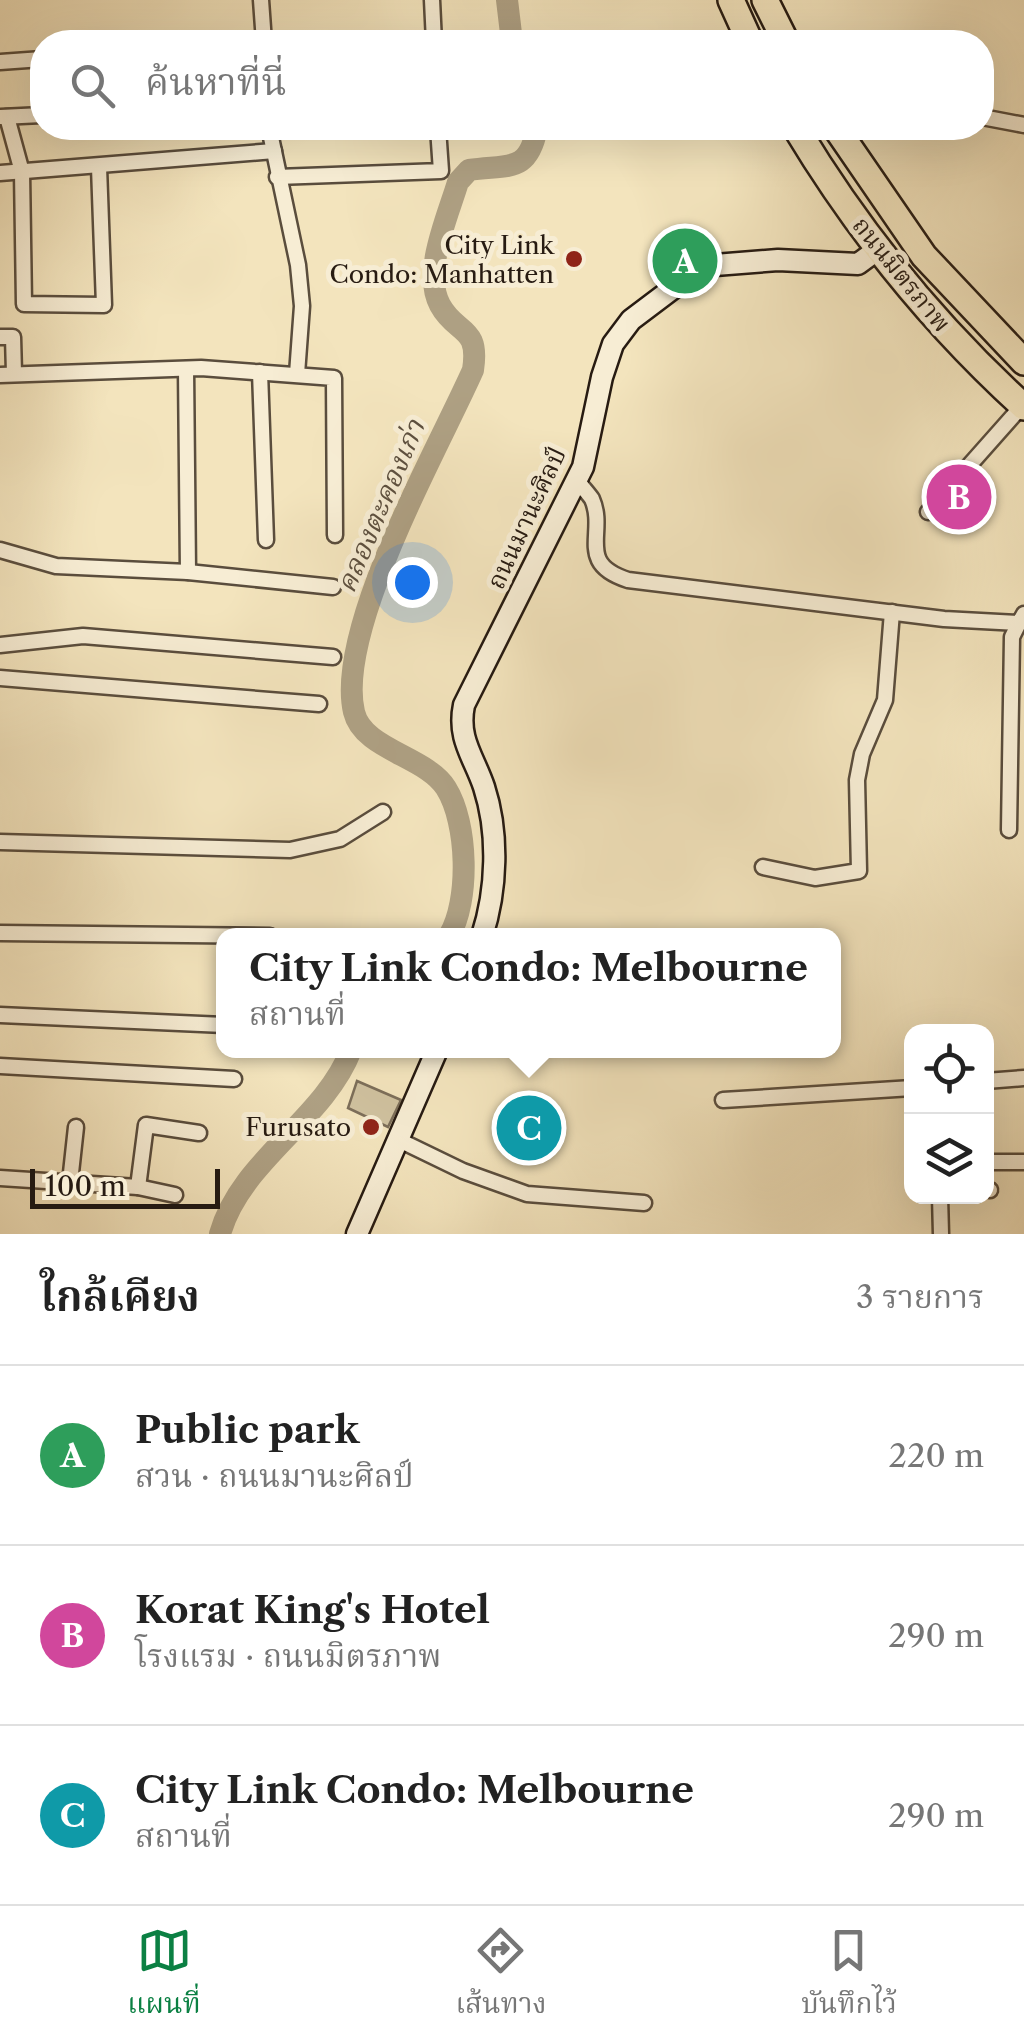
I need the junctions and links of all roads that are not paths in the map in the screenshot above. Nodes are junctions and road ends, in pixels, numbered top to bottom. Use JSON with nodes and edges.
{"nodes":[{"id":1,"x":261,"y":0,"type":"edge"},
{"id":2,"x":432,"y":0,"type":"edge"},
{"id":3,"x":732,"y":0,"type":"edge"},
{"id":4,"x":765,"y":0,"type":"edge"},
{"id":5,"x":263,"y":30,"type":"edge"},
{"id":6,"x":433,"y":30,"type":"edge"},
{"id":7,"x":745,"y":30,"type":"edge"},
{"id":8,"x":780,"y":30,"type":"edge"},
{"id":9,"x":30,"y":60,"type":"edge"},
{"id":10,"x":0,"y":62,"type":"edge"},
{"id":11,"x":30,"y":116,"type":"edge"},
{"id":12,"x":4,"y":117,"type":"edge"},
{"id":13,"x":994,"y":119,"type":"edge"},
{"id":14,"x":1024,"y":124,"type":"edge"},
{"id":15,"x":272,"y":140,"type":"edge"},
{"id":16,"x":439,"y":140,"type":"edge"},
{"id":17,"x":804,"y":140,"type":"edge"},
{"id":18,"x":844,"y":140,"type":"edge"},
{"id":19,"x":274,"y":151,"type":"junction"},
{"id":20,"x":99,"y":167,"type":"junction"},
{"id":21,"x":22,"y":172,"type":"junction"},
{"id":22,"x":0,"y":173,"type":"edge"},
{"id":23,"x":277,"y":177,"type":"junction"},
{"id":24,"x":878,"y":250,"type":"junction"},
{"id":25,"x":0,"y":337,"type":"edge"},
{"id":26,"x":1024,"y":362,"type":"edge"},
{"id":27,"x":186,"y":369,"type":"junction"},
{"id":28,"x":260,"y":372,"type":"junction"},
{"id":29,"x":7,"y":374,"type":"edge"},
{"id":30,"x":297,"y":374,"type":"junction"},
{"id":31,"x":1023,"y":406,"type":"edge"},
{"id":32,"x":576,"y":480,"type":"junction"},
{"id":33,"x":928,"y":512,"type":"dead end"},
{"id":34,"x":335,"y":535,"type":"dead end"},
{"id":35,"x":266,"y":540,"type":"dead end"},
{"id":36,"x":0,"y":550,"type":"edge"},
{"id":37,"x":188,"y":572,"type":"junction"},
{"id":38,"x":333,"y":587,"type":"dead end"},
{"id":39,"x":892,"y":612,"type":"junction"},
{"id":40,"x":1021,"y":618,"type":"edge"},
{"id":41,"x":0,"y":645,"type":"edge"},
{"id":42,"x":332,"y":658,"type":"dead end"},
{"id":43,"x":0,"y":678,"type":"edge"},
{"id":44,"x":320,"y":704,"type":"dead end"},
{"id":45,"x":383,"y":812,"type":"dead end"},
{"id":46,"x":1009,"y":830,"type":"dead end"},
{"id":47,"x":0,"y":842,"type":"edge"},
{"id":48,"x":763,"y":866,"type":"dead end"},
{"id":49,"x":484,"y":928,"type":"edge"},
{"id":50,"x":0,"y":933,"type":"edge"},
{"id":51,"x":216,"y":935,"type":"edge"},
{"id":52,"x":0,"y":1014,"type":"edge"},
{"id":53,"x":216,"y":1024,"type":"edge"},
{"id":54,"x":434,"y":1058,"type":"edge"},
{"id":55,"x":0,"y":1066,"type":"edge"},
{"id":56,"x":1024,"y":1078,"type":"edge"},
{"id":57,"x":234,"y":1079,"type":"dead end"},
{"id":58,"x":994,"y":1080,"type":"edge"},
{"id":59,"x":904,"y":1089,"type":"edge"},
{"id":60,"x":724,"y":1100,"type":"dead end"},
{"id":61,"x":76,"y":1127,"type":"dead end"},
{"id":62,"x":199,"y":1133,"type":"dead end"},
{"id":63,"x":399,"y":1140,"type":"junction"},
{"id":64,"x":994,"y":1162,"type":"edge"},
{"id":65,"x":1024,"y":1162,"type":"edge"},
{"id":66,"x":0,"y":1178,"type":"edge"},
{"id":67,"x":70,"y":1182,"type":"junction"},
{"id":68,"x":138,"y":1187,"type":"junction"},
{"id":69,"x":175,"y":1195,"type":"dead end"},
{"id":70,"x":644,"y":1202,"type":"dead end"},
{"id":71,"x":940,"y":1204,"type":"edge"},
{"id":72,"x":357,"y":1234,"type":"edge"},
{"id":73,"x":941,"y":1234,"type":"edge"}],
"edges":[{"from":1,"to":5,"type":"street"},
{"from":2,"to":6,"type":"street"},
{"from":3,"to":7,"type":"highway"},
{"from":4,"to":8,"type":"highway"},
{"from":9,"to":10,"type":"street"},
{"from":11,"to":12,"type":"street"},
{"from":12,"to":21,"type":"street"},
{"from":13,"to":14,"type":"street"},
{"from":15,"to":19,"type":"street"},
{"from":16,"to":23,"type":"street"},
{"from":17,"to":24,"type":"highway","name":"ถนนมิตรภาพ"},
{"from":18,"to":26,"type":"highway","name":"ถนนมิตรภาพ"},
{"from":19,"to":20,"type":"street"},
{"from":19,"to":23,"type":"street"},
{"from":20,"to":21,"type":"street"},
{"from":20,"to":21,"type":"street"},
{"from":21,"to":22,"type":"street"},
{"from":23,"to":30,"type":"street"},
{"from":24,"to":31,"type":"highway","name":"ถนนมิตรภาพ"},
{"from":24,"to":32,"type":"street","name":"ถนนมานะศิลป์"},
{"from":25,"to":29,"type":"street"},
{"from":27,"to":28,"type":"street"},
{"from":27,"to":29,"type":"street"},
{"from":27,"to":37,"type":"street"},
{"from":28,"to":30,"type":"street"},
{"from":28,"to":35,"type":"street"},
{"from":30,"to":34,"type":"street"},
{"from":31,"to":33,"type":"street"},
{"from":32,"to":39,"type":"street"},
{"from":32,"to":49,"type":"street","name":"ถนนมานะศิลป์"},
{"from":36,"to":37,"type":"street"},
{"from":37,"to":38,"type":"street"},
{"from":39,"to":40,"type":"street"},
{"from":39,"to":48,"type":"street"},
{"from":40,"to":46,"type":"street"},
{"from":41,"to":42,"type":"street"},
{"from":43,"to":44,"type":"street"},
{"from":45,"to":47,"type":"street"},
{"from":50,"to":51,"type":"street"},
{"from":52,"to":53,"type":"street"},
{"from":54,"to":63,"type":"street"},
{"from":55,"to":57,"type":"street"},
{"from":56,"to":58,"type":"street"},
{"from":59,"to":60,"type":"street"},
{"from":61,"to":67,"type":"street"},
{"from":62,"to":68,"type":"street"},
{"from":63,"to":70,"type":"street"},
{"from":63,"to":72,"type":"street"},
{"from":64,"to":65,"type":"street"},
{"from":66,"to":67,"type":"street"},
{"from":67,"to":68,"type":"street"},
{"from":68,"to":69,"type":"street"},
{"from":71,"to":73,"type":"street"}]}
